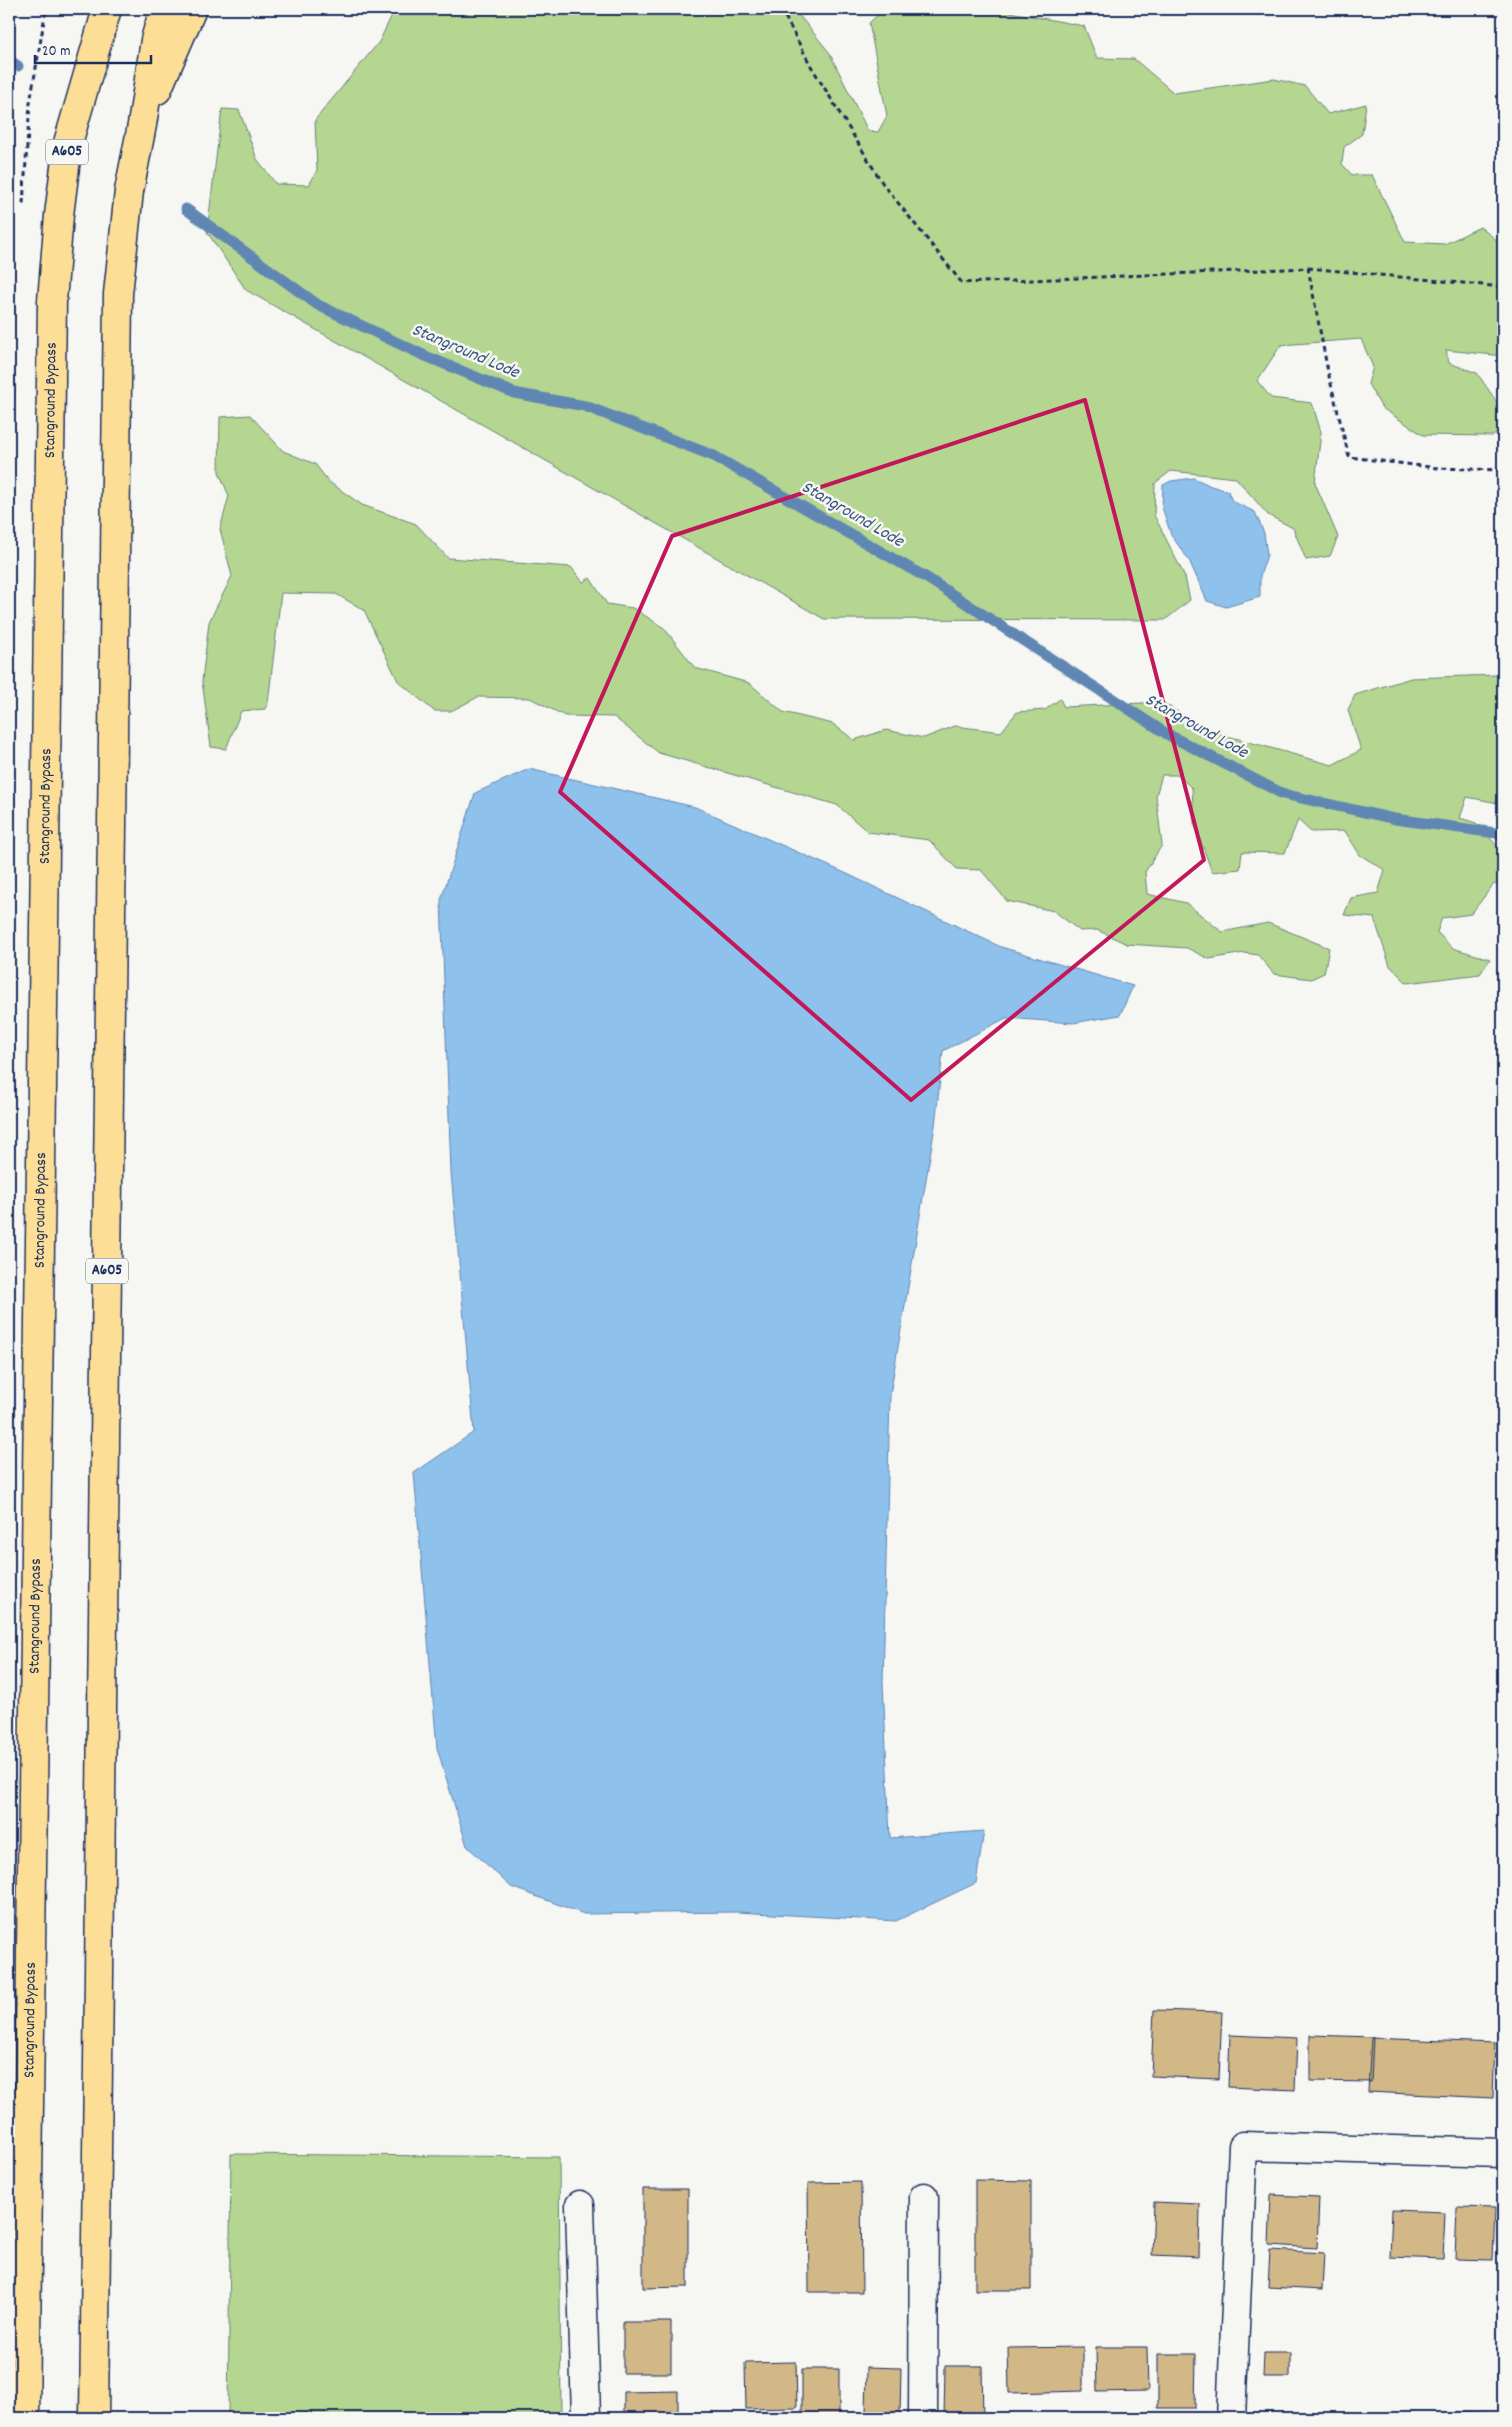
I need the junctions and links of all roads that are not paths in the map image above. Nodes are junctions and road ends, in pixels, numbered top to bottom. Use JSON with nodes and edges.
{"nodes":[{"id":1,"x":107,"y":9,"type":"edge"},
{"id":2,"x":164,"y":9,"type":"edge"},
{"id":3,"x":192,"y":9,"type":"edge"},
{"id":4,"x":142,"y":125,"type":"junction"},
{"id":5,"x":1503,"y":2153,"type":"edge"},
{"id":6,"x":924,"y":2197,"type":"dead end"},
{"id":7,"x":580,"y":2205,"type":"dead end"},
{"id":8,"x":25,"y":2418,"type":"edge"},
{"id":9,"x":94,"y":2418,"type":"edge"},
{"id":10,"x":586,"y":2418,"type":"edge"},
{"id":11,"x":923,"y":2418,"type":"edge"},
{"id":12,"x":1231,"y":2418,"type":"edge"}],
"edges":[{"from":1,"to":8,"type":"main road","name":"Stanground Bypass","number":"A605"},
{"from":2,"to":4,"type":"main road","number":"A605"},
{"from":3,"to":4,"type":"main road","number":"A605"},
{"from":4,"to":9,"type":"main road","number":"A605"},
{"from":5,"to":12,"type":"street"},
{"from":6,"to":11,"type":"street"},
{"from":7,"to":10,"type":"street"}]}
